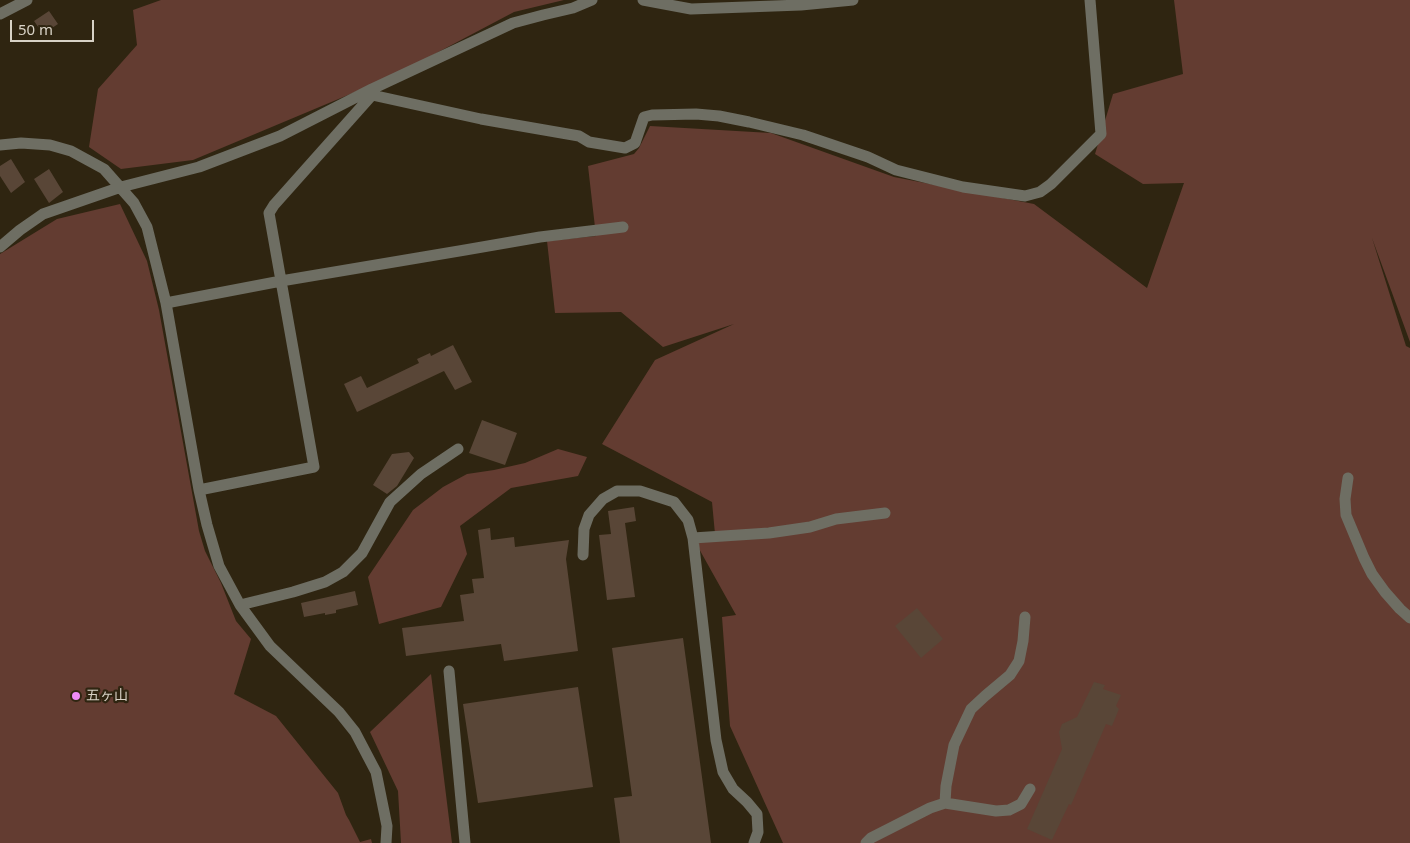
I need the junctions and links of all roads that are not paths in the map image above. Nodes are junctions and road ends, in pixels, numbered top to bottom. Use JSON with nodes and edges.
{"nodes":[{"id":1,"x":28,"y":0,"type":"edge"},
{"id":2,"x":592,"y":0,"type":"edge"},
{"id":3,"x":643,"y":0,"type":"edge"},
{"id":4,"x":853,"y":0,"type":"edge"},
{"id":5,"x":1090,"y":0,"type":"edge"},
{"id":6,"x":0,"y":14,"type":"edge"},
{"id":7,"x":372,"y":92,"type":"junction"},
{"id":8,"x":0,"y":145,"type":"edge"},
{"id":9,"x":121,"y":187,"type":"junction"},
{"id":10,"x":623,"y":226,"type":"dead end"},
{"id":11,"x":0,"y":247,"type":"edge"},
{"id":12,"x":281,"y":281,"type":"junction"},
{"id":13,"x":166,"y":303,"type":"junction"},
{"id":14,"x":458,"y":449,"type":"dead end"},
{"id":15,"x":1348,"y":478,"type":"dead end"},
{"id":16,"x":199,"y":490,"type":"junction"},
{"id":17,"x":886,"y":514,"type":"dead end"},
{"id":18,"x":693,"y":538,"type":"junction"},
{"id":19,"x":583,"y":555,"type":"dead end"},
{"id":20,"x":240,"y":605,"type":"junction"},
{"id":21,"x":1025,"y":617,"type":"dead end"},
{"id":22,"x":1410,"y":618,"type":"edge"},
{"id":23,"x":449,"y":671,"type":"dead end"},
{"id":24,"x":1030,"y":789,"type":"dead end"},
{"id":25,"x":945,"y":803,"type":"junction"},
{"id":26,"x":386,"y":843,"type":"edge"},
{"id":27,"x":465,"y":843,"type":"edge"},
{"id":28,"x":754,"y":843,"type":"edge"},
{"id":29,"x":866,"y":843,"type":"edge"}],
"edges":[{"from":1,"to":6,"type":"street"},
{"from":2,"to":7,"type":"street"},
{"from":3,"to":4,"type":"street"},
{"from":5,"to":7,"type":"street"},
{"from":7,"to":9,"type":"street"},
{"from":7,"to":12,"type":"street"},
{"from":8,"to":9,"type":"street"},
{"from":9,"to":11,"type":"street"},
{"from":9,"to":13,"type":"street"},
{"from":10,"to":12,"type":"street"},
{"from":12,"to":13,"type":"street"},
{"from":12,"to":16,"type":"street"},
{"from":13,"to":16,"type":"street"},
{"from":14,"to":20,"type":"street"},
{"from":15,"to":22,"type":"street"},
{"from":16,"to":20,"type":"street"},
{"from":17,"to":18,"type":"street"},
{"from":18,"to":19,"type":"street"},
{"from":18,"to":28,"type":"street"},
{"from":20,"to":26,"type":"street"},
{"from":21,"to":25,"type":"street"},
{"from":23,"to":27,"type":"street"},
{"from":24,"to":25,"type":"street"},
{"from":25,"to":29,"type":"street"}]}
